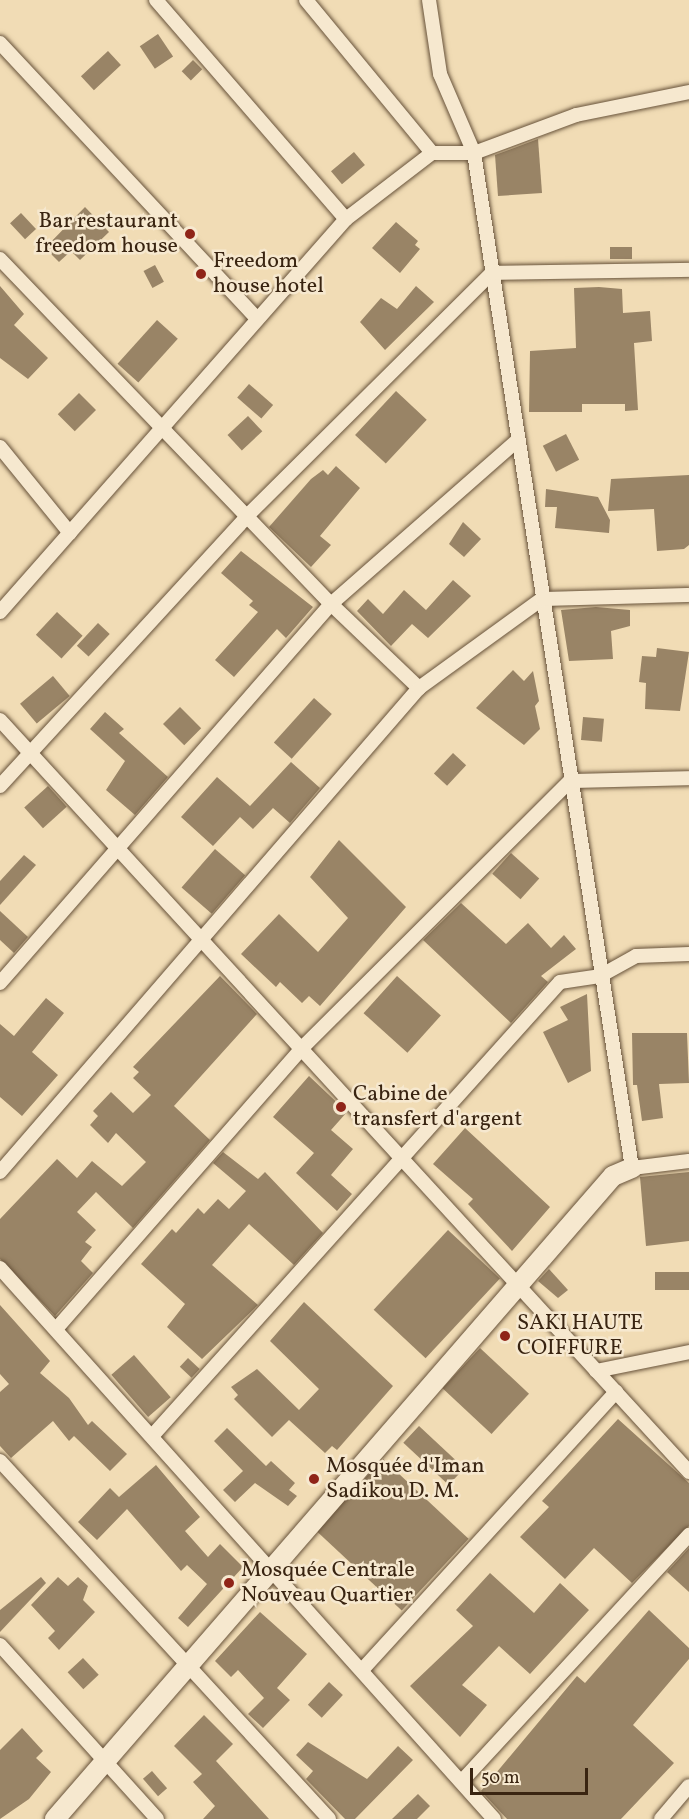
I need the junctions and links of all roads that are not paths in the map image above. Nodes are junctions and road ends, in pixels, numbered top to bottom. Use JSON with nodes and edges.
{"nodes":[{"id":1,"x":156,"y":0,"type":"edge"},
{"id":2,"x":306,"y":0,"type":"edge"},
{"id":3,"x":429,"y":0,"type":"edge"},
{"id":4,"x":0,"y":44,"type":"edge"},
{"id":5,"x":689,"y":92,"type":"edge"},
{"id":6,"x":432,"y":153,"type":"junction"},
{"id":7,"x":474,"y":153,"type":"junction"},
{"id":8,"x":346,"y":219,"type":"junction"},
{"id":9,"x":0,"y":259,"type":"edge"},
{"id":10,"x":689,"y":270,"type":"edge"},
{"id":11,"x":492,"y":273,"type":"junction"},
{"id":12,"x":257,"y":319,"type":"junction"},
{"id":13,"x":162,"y":428,"type":"junction"},
{"id":14,"x":518,"y":440,"type":"junction"},
{"id":15,"x":0,"y":447,"type":"edge"},
{"id":16,"x":247,"y":516,"type":"junction"},
{"id":17,"x":70,"y":533,"type":"junction"},
{"id":18,"x":689,"y":595,"type":"edge"},
{"id":19,"x":542,"y":598,"type":"junction"},
{"id":20,"x":332,"y":604,"type":"junction"},
{"id":21,"x":0,"y":612,"type":"edge"},
{"id":22,"x":419,"y":688,"type":"junction"},
{"id":23,"x":0,"y":720,"type":"edge"},
{"id":24,"x":29,"y":752,"type":"junction"},
{"id":25,"x":689,"y":778,"type":"edge"},
{"id":26,"x":570,"y":781,"type":"junction"},
{"id":27,"x":0,"y":786,"type":"edge"},
{"id":28,"x":118,"y":849,"type":"junction"},
{"id":29,"x":203,"y":942,"type":"junction"},
{"id":30,"x":689,"y":954,"type":"edge"},
{"id":31,"x":600,"y":976,"type":"junction"},
{"id":32,"x":0,"y":983,"type":"edge"},
{"id":33,"x":301,"y":1049,"type":"junction"},
{"id":34,"x":400,"y":1157,"type":"junction"},
{"id":35,"x":689,"y":1161,"type":"edge"},
{"id":36,"x":632,"y":1168,"type":"junction"},
{"id":37,"x":0,"y":1172,"type":"edge"},
{"id":38,"x":0,"y":1268,"type":"edge"},
{"id":39,"x":517,"y":1284,"type":"junction"},
{"id":40,"x":57,"y":1328,"type":"junction"},
{"id":41,"x":689,"y":1352,"type":"edge"},
{"id":42,"x":596,"y":1371,"type":"junction"},
{"id":43,"x":616,"y":1392,"type":"junction"},
{"id":44,"x":153,"y":1435,"type":"junction"},
{"id":45,"x":0,"y":1461,"type":"edge"},
{"id":46,"x":689,"y":1472,"type":"edge"},
{"id":47,"x":689,"y":1535,"type":"edge"},
{"id":48,"x":271,"y":1570,"type":"junction"},
{"id":49,"x":0,"y":1645,"type":"edge"},
{"id":50,"x":187,"y":1667,"type":"junction"},
{"id":51,"x":362,"y":1670,"type":"junction"},
{"id":52,"x":106,"y":1760,"type":"junction"},
{"id":53,"x":462,"y":1781,"type":"junction"},
{"id":54,"x":689,"y":1786,"type":"edge"},
{"id":55,"x":55,"y":1819,"type":"edge"},
{"id":56,"x":157,"y":1819,"type":"edge"},
{"id":57,"x":329,"y":1819,"type":"edge"},
{"id":58,"x":494,"y":1819,"type":"edge"},
{"id":59,"x":661,"y":1819,"type":"edge"}],
"edges":[{"from":1,"to":8,"type":"street"},
{"from":2,"to":6,"type":"street"},
{"from":3,"to":7,"type":"street"},
{"from":4,"to":12,"type":"street"},
{"from":5,"to":7,"type":"street"},
{"from":6,"to":7,"type":"street"},
{"from":6,"to":8,"type":"street"},
{"from":7,"to":11,"type":"street"},
{"from":8,"to":12,"type":"street"},
{"from":9,"to":13,"type":"street"},
{"from":10,"to":11,"type":"street"},
{"from":11,"to":14,"type":"street"},
{"from":11,"to":16,"type":"street"},
{"from":12,"to":13,"type":"street"},
{"from":13,"to":16,"type":"street"},
{"from":13,"to":17,"type":"street"},
{"from":14,"to":19,"type":"street"},
{"from":14,"to":20,"type":"street"},
{"from":15,"to":17,"type":"street"},
{"from":16,"to":20,"type":"street"},
{"from":16,"to":24,"type":"street"},
{"from":17,"to":21,"type":"street"},
{"from":18,"to":19,"type":"street"},
{"from":19,"to":22,"type":"street"},
{"from":19,"to":26,"type":"street"},
{"from":20,"to":22,"type":"street"},
{"from":20,"to":28,"type":"street"},
{"from":22,"to":29,"type":"street"},
{"from":23,"to":24,"type":"street"},
{"from":24,"to":27,"type":"street"},
{"from":24,"to":28,"type":"street"},
{"from":25,"to":26,"type":"street"},
{"from":26,"to":31,"type":"street"},
{"from":26,"to":33,"type":"street"},
{"from":28,"to":29,"type":"street"},
{"from":28,"to":32,"type":"street"},
{"from":29,"to":33,"type":"street"},
{"from":29,"to":37,"type":"street"},
{"from":30,"to":31,"type":"street"},
{"from":31,"to":34,"type":"street"},
{"from":31,"to":36,"type":"street"},
{"from":33,"to":34,"type":"street"},
{"from":33,"to":40,"type":"street"},
{"from":34,"to":39,"type":"street"},
{"from":34,"to":44,"type":"street"},
{"from":35,"to":36,"type":"street"},
{"from":36,"to":39,"type":"street"},
{"from":38,"to":40,"type":"street"},
{"from":39,"to":42,"type":"street"},
{"from":39,"to":48,"type":"street"},
{"from":40,"to":44,"type":"street"},
{"from":41,"to":42,"type":"street"},
{"from":42,"to":43,"type":"street"},
{"from":43,"to":46,"type":"street"},
{"from":43,"to":51,"type":"street"},
{"from":44,"to":48,"type":"street"},
{"from":45,"to":50,"type":"street"},
{"from":47,"to":53,"type":"street"},
{"from":48,"to":50,"type":"street"},
{"from":48,"to":51,"type":"street"},
{"from":49,"to":52,"type":"street"},
{"from":50,"to":52,"type":"street"},
{"from":50,"to":57,"type":"street"},
{"from":51,"to":53,"type":"street"},
{"from":52,"to":55,"type":"street"},
{"from":52,"to":56,"type":"street"},
{"from":53,"to":58,"type":"street"},
{"from":54,"to":59,"type":"street"}]}
